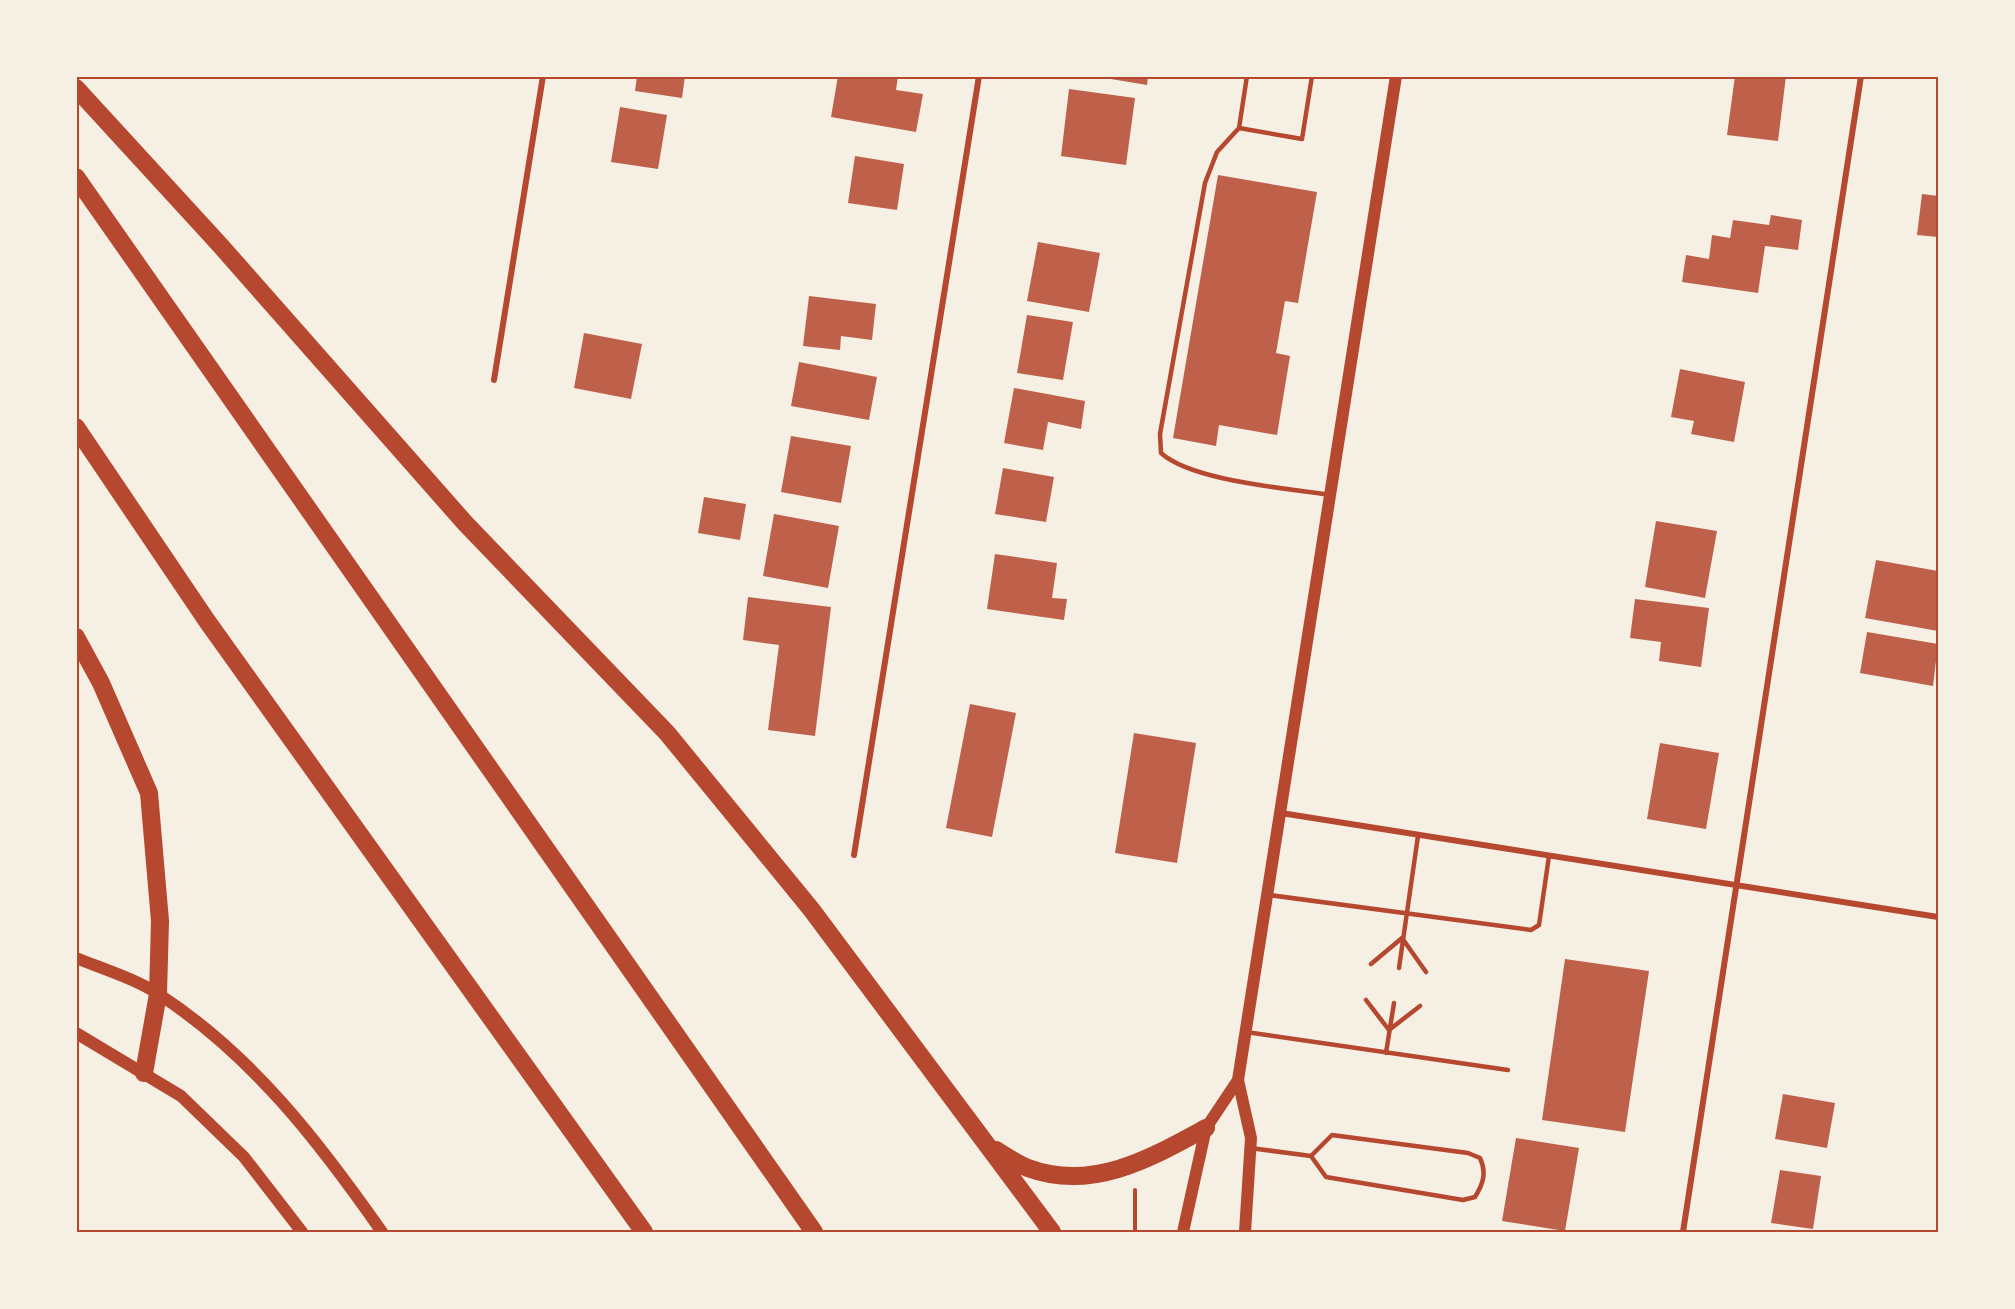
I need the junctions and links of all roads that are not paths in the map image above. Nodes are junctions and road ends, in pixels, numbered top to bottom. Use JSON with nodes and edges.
{"nodes":[{"id":1,"x":543,"y":76,"type":"edge"},
{"id":2,"x":979,"y":76,"type":"edge"},
{"id":3,"x":1247,"y":76,"type":"edge"},
{"id":4,"x":1312,"y":76,"type":"edge"},
{"id":5,"x":1396,"y":76,"type":"edge"},
{"id":6,"x":1861,"y":76,"type":"edge"},
{"id":7,"x":76,"y":88,"type":"edge"},
{"id":8,"x":1239,"y":128,"type":"junction"},
{"id":9,"x":76,"y":177,"type":"edge"},
{"id":10,"x":494,"y":380,"type":"dead end"},
{"id":11,"x":76,"y":427,"type":"edge"},
{"id":12,"x":1331,"y":495,"type":"junction"},
{"id":13,"x":76,"y":637,"type":"edge"},
{"id":14,"x":1281,"y":813,"type":"junction"},
{"id":15,"x":1418,"y":836,"type":"junction"},
{"id":16,"x":854,"y":855,"type":"dead end"},
{"id":17,"x":1549,"y":856,"type":"junction"},
{"id":18,"x":1736,"y":886,"type":"junction"},
{"id":19,"x":1269,"y":895,"type":"junction"},
{"id":20,"x":1405,"y":914,"type":"junction"},
{"id":21,"x":1938,"y":917,"type":"edge"},
{"id":22,"x":1402,"y":938,"type":"junction"},
{"id":23,"x":76,"y":958,"type":"edge"},
{"id":24,"x":1371,"y":964,"type":"dead end"},
{"id":25,"x":1399,"y":968,"type":"dead end"},
{"id":26,"x":1426,"y":972,"type":"dead end"},
{"id":27,"x":158,"y":994,"type":"junction"},
{"id":28,"x":1366,"y":1000,"type":"dead end"},
{"id":29,"x":1394,"y":1003,"type":"dead end"},
{"id":30,"x":1420,"y":1006,"type":"dead end"},
{"id":31,"x":1389,"y":1030,"type":"junction"},
{"id":32,"x":1246,"y":1032,"type":"junction"},
{"id":33,"x":76,"y":1033,"type":"edge"},
{"id":34,"x":1386,"y":1053,"type":"junction"},
{"id":35,"x":1508,"y":1070,"type":"dead end"},
{"id":36,"x":144,"y":1073,"type":"junction"},
{"id":37,"x":1238,"y":1080,"type":"junction"},
{"id":38,"x":1206,"y":1128,"type":"junction"},
{"id":39,"x":988,"y":1145,"type":"junction"},
{"id":40,"x":1250,"y":1148,"type":"junction"},
{"id":41,"x":1311,"y":1156,"type":"junction"},
{"id":42,"x":302,"y":1233,"type":"edge"},
{"id":43,"x":382,"y":1233,"type":"edge"},
{"id":44,"x":644,"y":1233,"type":"edge"},
{"id":45,"x":814,"y":1233,"type":"edge"},
{"id":46,"x":1052,"y":1233,"type":"edge"},
{"id":47,"x":1183,"y":1233,"type":"edge"},
{"id":48,"x":1245,"y":1233,"type":"edge"},
{"id":49,"x":1683,"y":1233,"type":"edge"}],
"edges":[{"from":1,"to":10,"type":"street"},
{"from":2,"to":16,"type":"street"},
{"from":3,"to":8,"type":"lane"},
{"from":4,"to":8,"type":"lane"},
{"from":5,"to":12,"type":"main road"},
{"from":6,"to":18,"type":"street"},
{"from":7,"to":39,"type":"highway"},
{"from":8,"to":12,"type":"lane"},
{"from":9,"to":45,"type":"highway"},
{"from":11,"to":44,"type":"highway"},
{"from":12,"to":14,"type":"main road"},
{"from":13,"to":27,"type":"highway"},
{"from":14,"to":15,"type":"street"},
{"from":14,"to":19,"type":"main road"},
{"from":15,"to":17,"type":"street"},
{"from":15,"to":20,"type":"lane"},
{"from":17,"to":18,"type":"street"},
{"from":17,"to":20,"type":"lane"},
{"from":18,"to":21,"type":"street"},
{"from":18,"to":49,"type":"street"},
{"from":19,"to":20,"type":"lane"},
{"from":19,"to":32,"type":"main road"},
{"from":20,"to":22,"type":"lane"},
{"from":22,"to":24,"type":"lane"},
{"from":22,"to":25,"type":"lane"},
{"from":22,"to":26,"type":"lane"},
{"from":23,"to":27,"type":"main road"},
{"from":27,"to":36,"type":"highway"},
{"from":27,"to":43,"type":"main road"},
{"from":28,"to":31,"type":"lane"},
{"from":29,"to":31,"type":"lane"},
{"from":30,"to":31,"type":"lane"},
{"from":31,"to":34,"type":"lane"},
{"from":32,"to":34,"type":"lane"},
{"from":32,"to":37,"type":"main road"},
{"from":33,"to":36,"type":"main road"},
{"from":34,"to":35,"type":"lane"},
{"from":36,"to":42,"type":"main road"},
{"from":37,"to":38,"type":"main road"},
{"from":37,"to":40,"type":"main road"},
{"from":38,"to":39,"type":"highway"},
{"from":38,"to":47,"type":"main road"},
{"from":39,"to":46,"type":"highway"},
{"from":40,"to":41,"type":"lane"},
{"from":40,"to":48,"type":"main road"},
{"from":41,"to":41,"type":"lane"}]}
